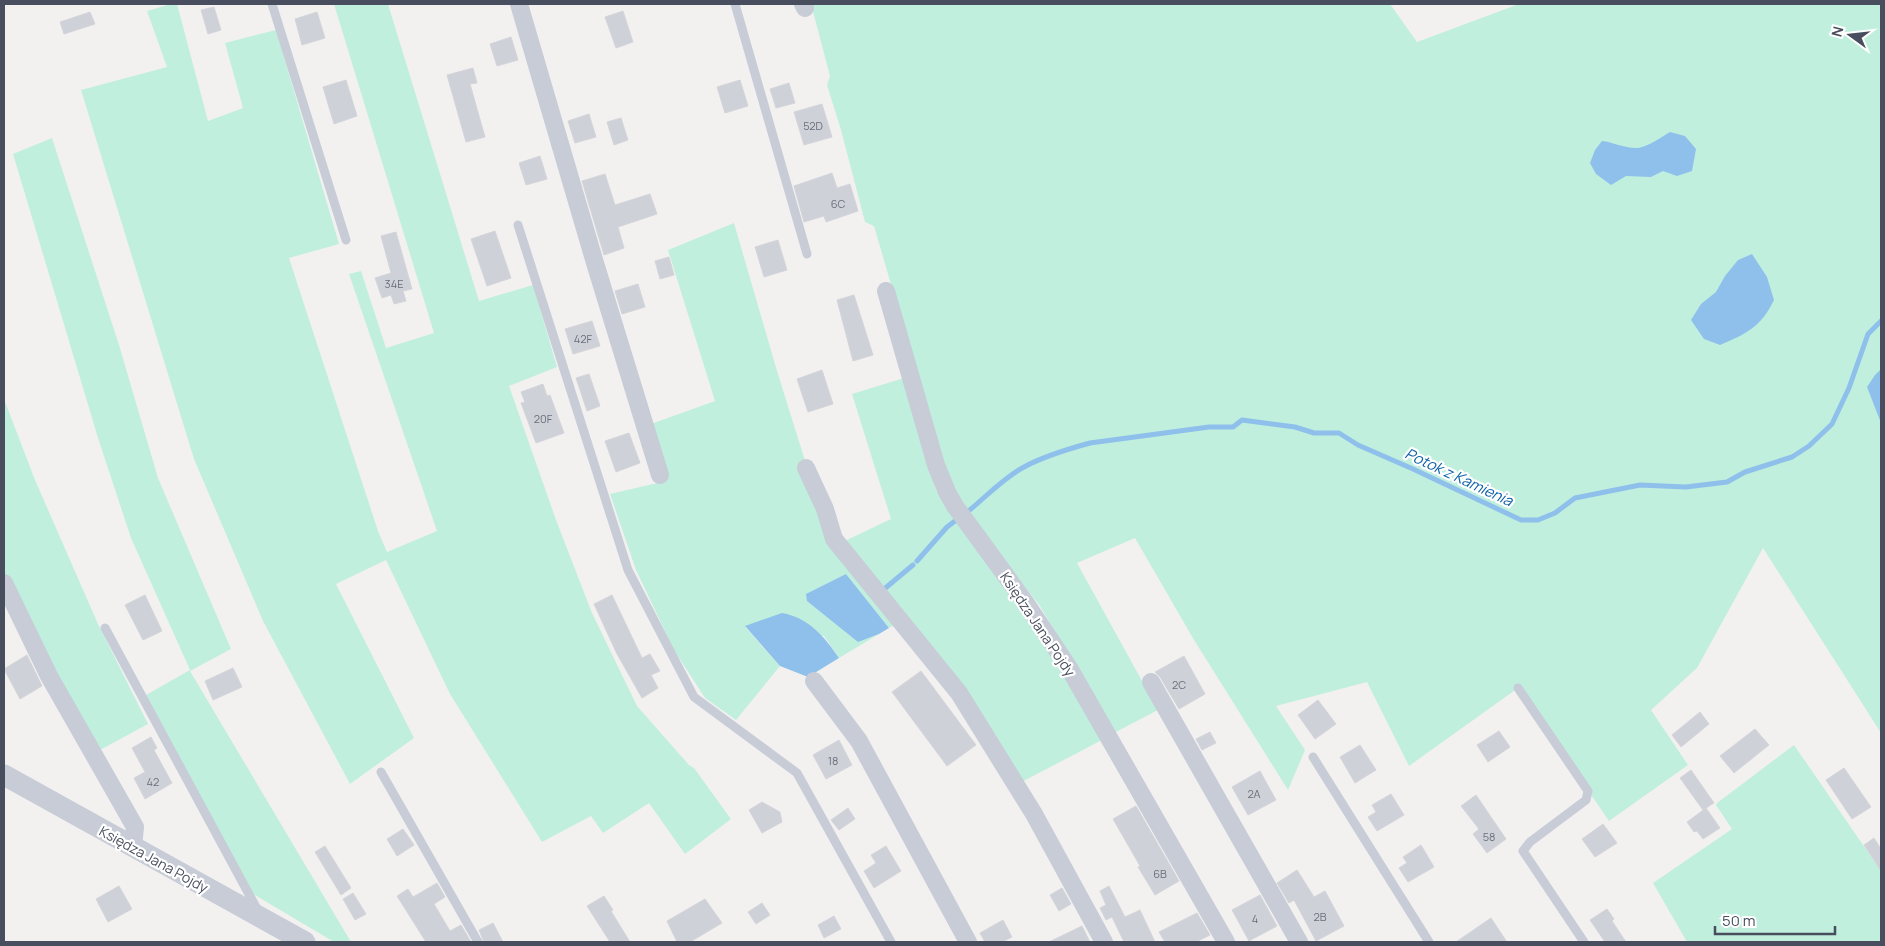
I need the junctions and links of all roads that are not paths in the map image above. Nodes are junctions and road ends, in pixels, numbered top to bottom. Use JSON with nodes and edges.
{"nodes":[{"id":1,"x":272,"y":4,"type":"edge"},
{"id":2,"x":519,"y":4,"type":"edge"},
{"id":3,"x":735,"y":4,"type":"edge"},
{"id":4,"x":518,"y":225,"type":"dead end"},
{"id":5,"x":346,"y":240,"type":"dead end"},
{"id":6,"x":807,"y":254,"type":"dead end"},
{"id":7,"x":886,"y":291,"type":"dead end"},
{"id":8,"x":806,"y":468,"type":"dead end"},
{"id":9,"x":660,"y":475,"type":"dead end"},
{"id":10,"x":4,"y":583,"type":"edge"},
{"id":11,"x":105,"y":628,"type":"dead end"},
{"id":12,"x":814,"y":682,"type":"dead end"},
{"id":13,"x":1151,"y":682,"type":"dead end"},
{"id":14,"x":1518,"y":688,"type":"dead end"},
{"id":15,"x":1313,"y":757,"type":"dead end"},
{"id":16,"x":381,"y":772,"type":"dead end"},
{"id":17,"x":4,"y":775,"type":"edge"},
{"id":18,"x":133,"y":847,"type":"junction"},
{"id":19,"x":262,"y":918,"type":"junction"},
{"id":20,"x":305,"y":942,"type":"edge"},
{"id":21,"x":478,"y":942,"type":"edge"},
{"id":22,"x":892,"y":942,"type":"edge"},
{"id":23,"x":968,"y":942,"type":"edge"},
{"id":24,"x":1104,"y":942,"type":"edge"},
{"id":25,"x":1226,"y":942,"type":"edge"},
{"id":26,"x":1298,"y":942,"type":"edge"},
{"id":27,"x":1429,"y":942,"type":"edge"},
{"id":28,"x":1584,"y":942,"type":"edge"}],
"edges":[{"from":1,"to":5,"type":"lane"},
{"from":2,"to":9,"type":"street"},
{"from":3,"to":6,"type":"lane"},
{"from":4,"to":22,"type":"lane"},
{"from":7,"to":25,"type":"street","name":"Księdza Jana Pojdy"},
{"from":8,"to":24,"type":"street"},
{"from":10,"to":18,"type":"street"},
{"from":11,"to":19,"type":"lane"},
{"from":12,"to":23,"type":"street"},
{"from":13,"to":26,"type":"street"},
{"from":14,"to":28,"type":"lane"},
{"from":15,"to":27,"type":"lane"},
{"from":16,"to":21,"type":"lane"},
{"from":17,"to":18,"type":"street","name":"Księdza Jana Pojdy"},
{"from":18,"to":19,"type":"street","name":"Księdza Jana Pojdy"},
{"from":19,"to":20,"type":"street","name":"Księdza Jana Pojdy"}]}
